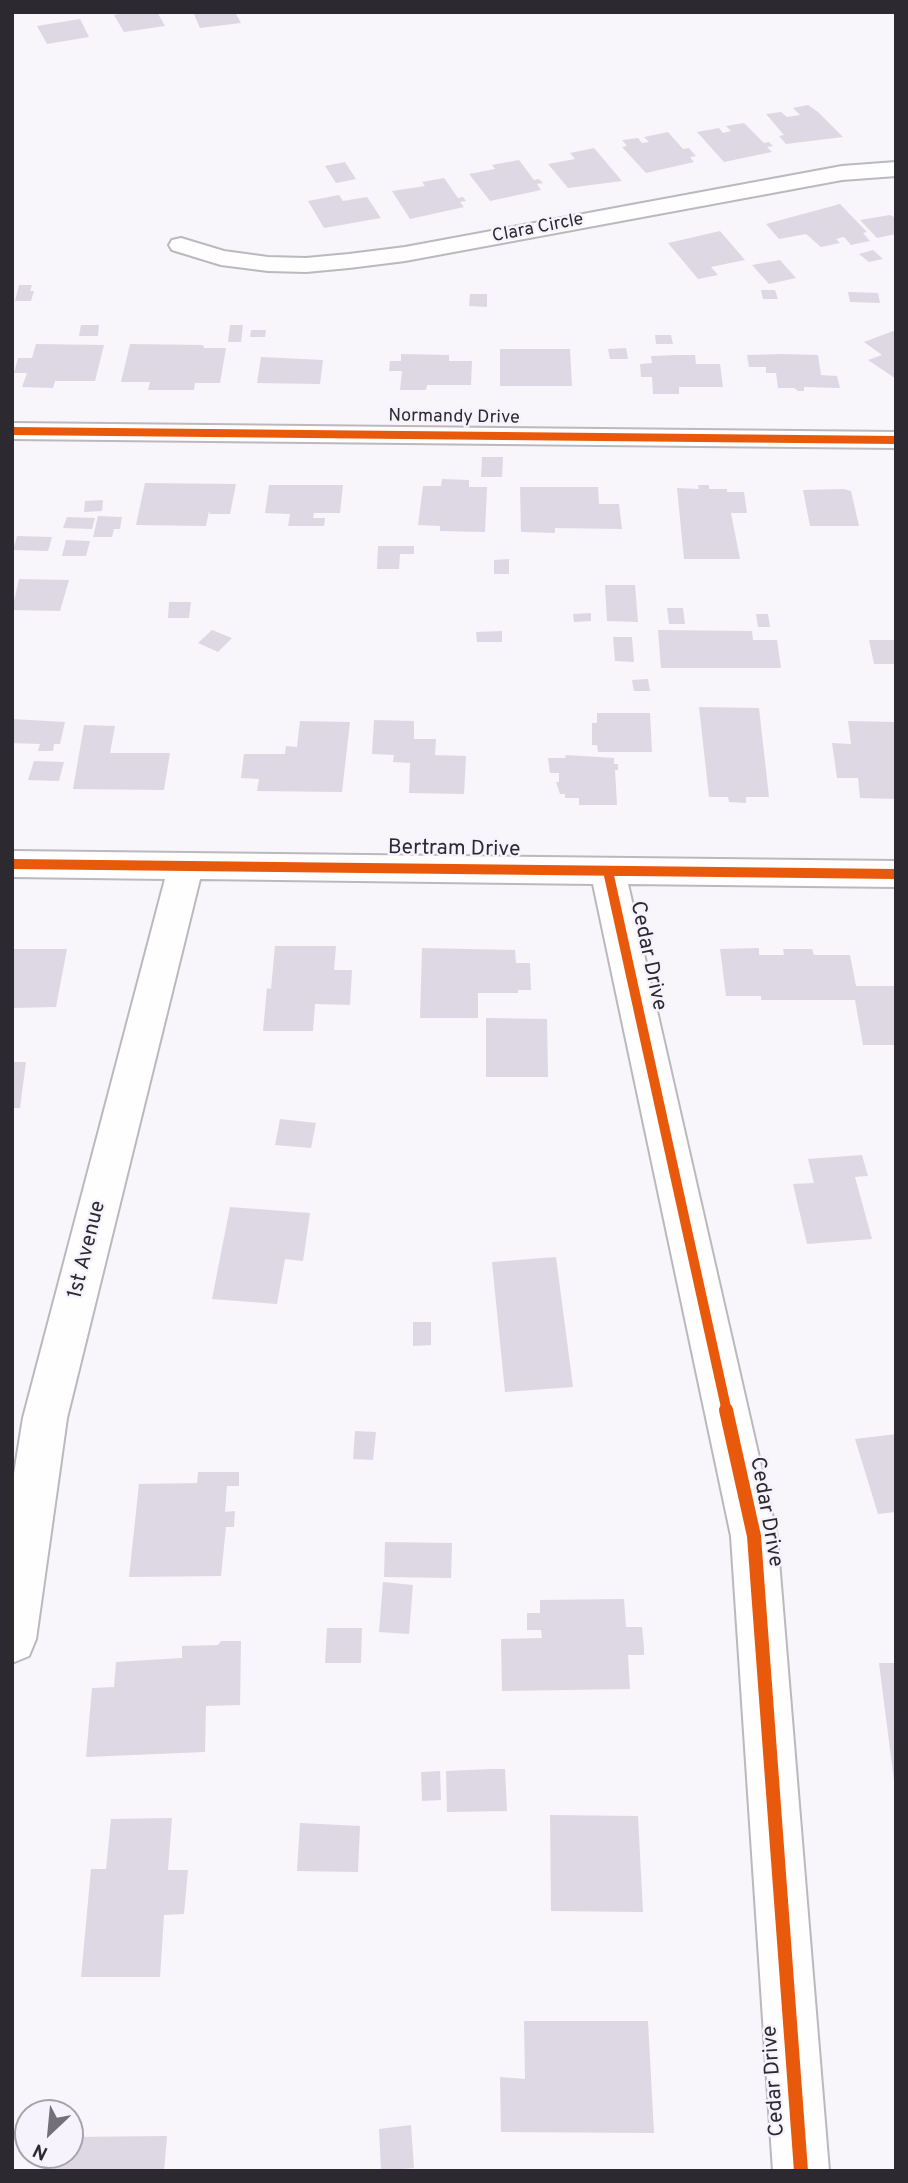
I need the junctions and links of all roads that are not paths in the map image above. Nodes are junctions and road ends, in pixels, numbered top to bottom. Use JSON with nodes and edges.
{"nodes":[{"id":1,"x":896,"y":169,"type":"edge"},
{"id":2,"x":181,"y":244,"type":"dead end"},
{"id":3,"x":12,"y":431,"type":"edge"},
{"id":4,"x":896,"y":440,"type":"edge"},
{"id":5,"x":12,"y":864,"type":"edge"},
{"id":6,"x":186,"y":866,"type":"junction"},
{"id":7,"x":608,"y":871,"type":"junction"},
{"id":8,"x":896,"y":874,"type":"edge"},
{"id":9,"x":12,"y":1639,"type":"edge"},
{"id":10,"x":801,"y":2171,"type":"edge"}],
"edges":[{"from":1,"to":2,"type":"street","name":"Clara Circle"},
{"from":3,"to":4,"type":"street","name":"Normandy Drive"},
{"from":5,"to":6,"type":"street","name":"Bertram Drive"},
{"from":6,"to":7,"type":"street","name":"Bertram Drive"},
{"from":6,"to":9,"type":"street","name":"1st Avenue"},
{"from":7,"to":8,"type":"street","name":"Bertram Drive"},
{"from":7,"to":10,"type":"street","name":"Cedar Drive"}]}
